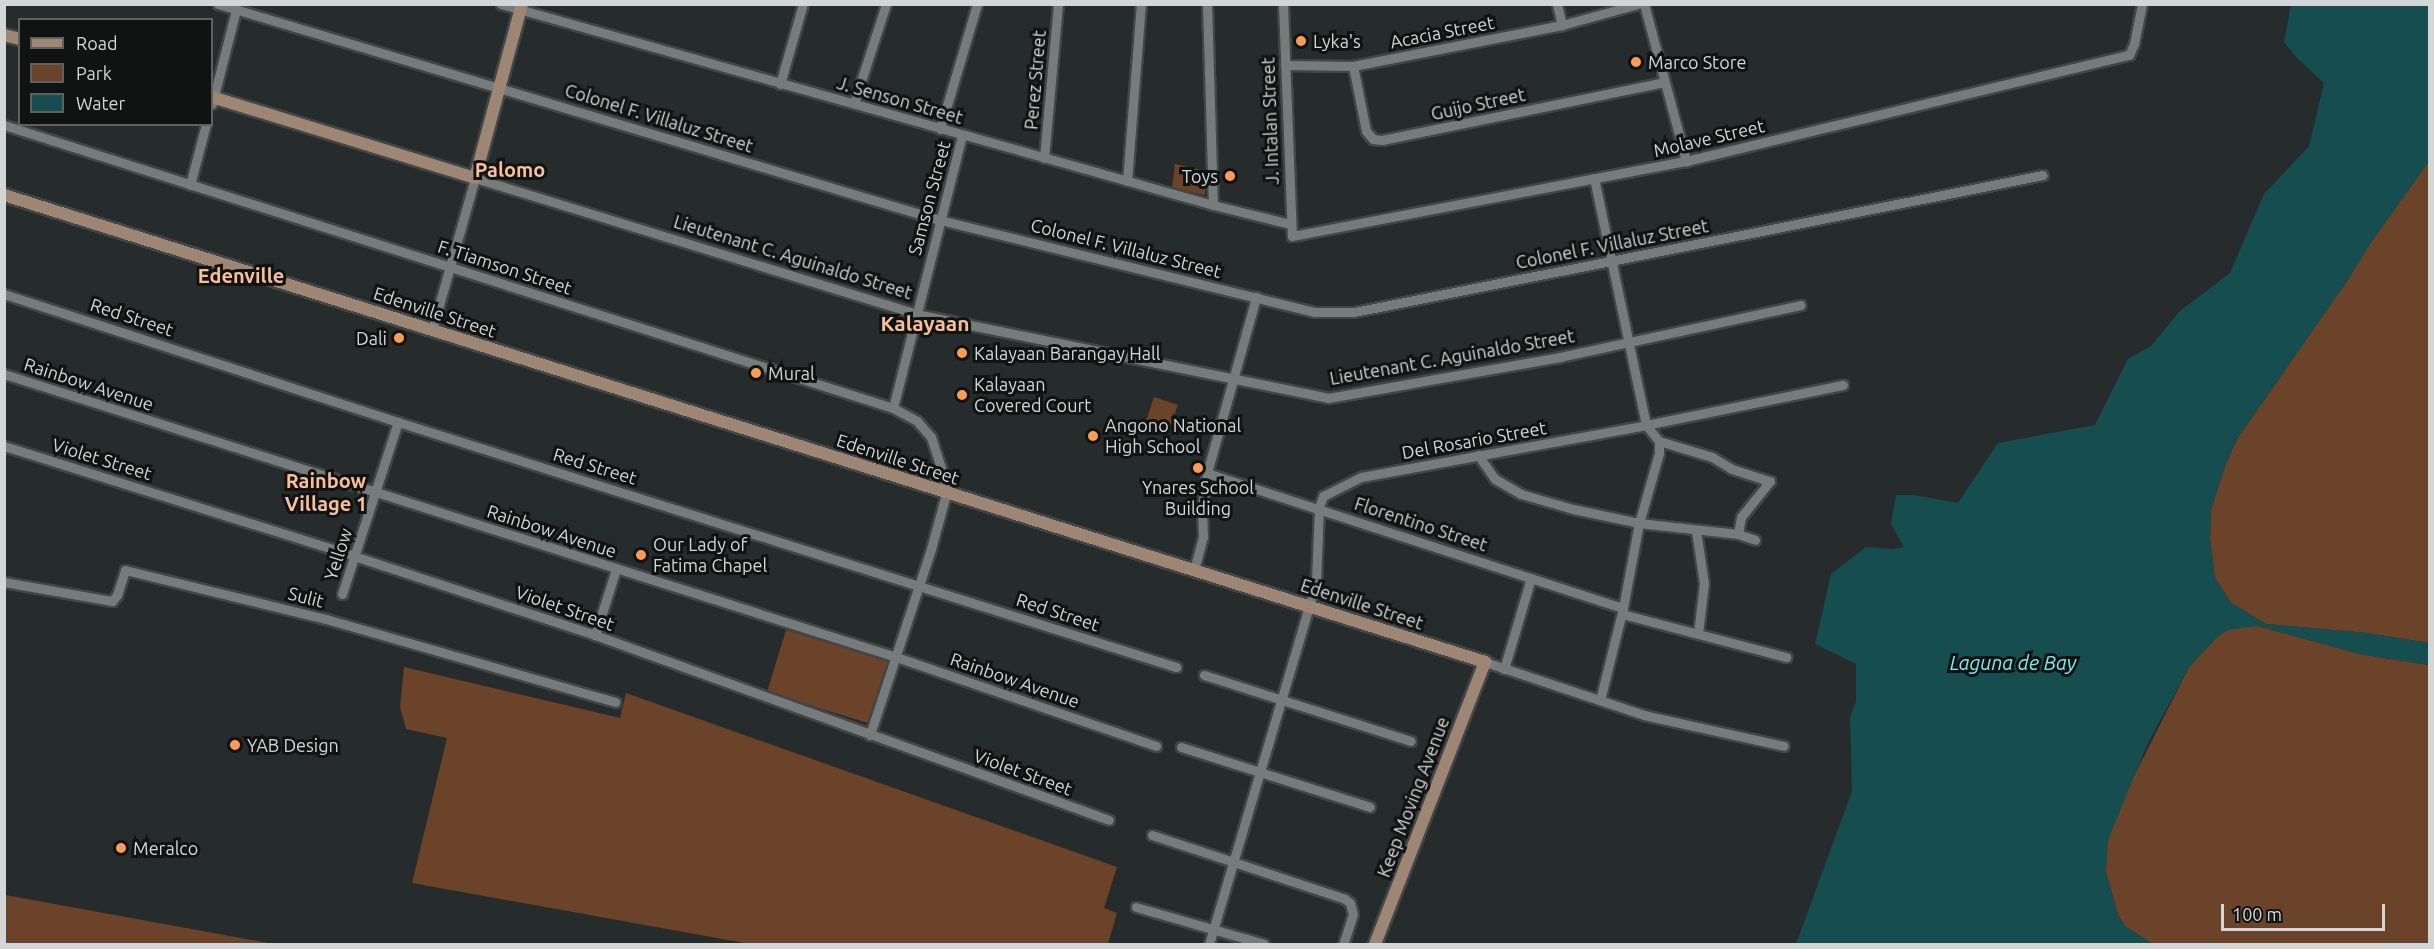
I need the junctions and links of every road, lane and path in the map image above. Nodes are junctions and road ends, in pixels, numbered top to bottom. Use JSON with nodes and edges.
{"nodes":[{"id":1,"x":218,"y":4,"type":"edge"},
{"id":2,"x":501,"y":4,"type":"edge"},
{"id":3,"x":886,"y":4,"type":"edge"},
{"id":4,"x":977,"y":4,"type":"edge"},
{"id":5,"x":1059,"y":4,"type":"edge"},
{"id":6,"x":1142,"y":4,"type":"edge"},
{"id":7,"x":1207,"y":4,"type":"edge"},
{"id":8,"x":1283,"y":4,"type":"edge"},
{"id":9,"x":1557,"y":4,"type":"edge"},
{"id":10,"x":1638,"y":4,"type":"edge"},
{"id":11,"x":1644,"y":4,"type":"edge"},
{"id":12,"x":2142,"y":4,"type":"edge"},
{"id":13,"x":802,"y":5,"type":"edge"},
{"id":14,"x":522,"y":7,"type":"edge"},
{"id":15,"x":236,"y":10,"type":"junction"},
{"id":16,"x":1562,"y":26,"type":"junction"},
{"id":17,"x":1285,"y":65,"type":"junction"},
{"id":18,"x":1353,"y":66,"type":"junction"},
{"id":19,"x":1664,"y":82,"type":"junction"},
{"id":20,"x":780,"y":84,"type":"junction"},
{"id":21,"x":501,"y":87,"type":"junction"},
{"id":22,"x":213,"y":96,"type":"edge"},
{"id":23,"x":213,"y":100,"type":"edge"},
{"id":24,"x":854,"y":103,"type":"junction"},
{"id":25,"x":4,"y":126,"type":"edge"},
{"id":26,"x":205,"y":126,"type":"edge"},
{"id":27,"x":940,"y":129,"type":"junction"},
{"id":28,"x":962,"y":135,"type":"junction"},
{"id":29,"x":1044,"y":158,"type":"junction"},
{"id":30,"x":1686,"y":161,"type":"junction"},
{"id":31,"x":2043,"y":175,"type":"dead end"},
{"id":32,"x":475,"y":178,"type":"junction"},
{"id":33,"x":1594,"y":178,"type":"junction"},
{"id":34,"x":1127,"y":181,"type":"junction"},
{"id":35,"x":190,"y":185,"type":"junction"},
{"id":36,"x":4,"y":195,"type":"edge"},
{"id":37,"x":1213,"y":206,"type":"junction"},
{"id":38,"x":940,"y":220,"type":"junction"},
{"id":39,"x":1290,"y":224,"type":"junction"},
{"id":40,"x":1292,"y":236,"type":"joint"},
{"id":41,"x":1612,"y":261,"type":"junction"},
{"id":42,"x":450,"y":267,"type":"junction"},
{"id":43,"x":4,"y":294,"type":"edge"},
{"id":44,"x":1256,"y":297,"type":"junction"},
{"id":45,"x":1800,"y":305,"type":"dead end"},
{"id":46,"x":915,"y":314,"type":"junction"},
{"id":47,"x":432,"y":330,"type":"junction"},
{"id":48,"x":1628,"y":342,"type":"junction"},
{"id":49,"x":4,"y":374,"type":"edge"},
{"id":50,"x":1235,"y":378,"type":"junction"},
{"id":51,"x":1843,"y":385,"type":"dead end"},
{"id":52,"x":893,"y":408,"type":"junction"},
{"id":53,"x":399,"y":422,"type":"junction"},
{"id":54,"x":1646,"y":425,"type":"junction"},
{"id":55,"x":1659,"y":441,"type":"junction"},
{"id":56,"x":4,"y":446,"type":"edge"},
{"id":57,"x":1478,"y":455,"type":"junction"},
{"id":58,"x":1207,"y":473,"type":"junction"},
{"id":59,"x":375,"y":492,"type":"junction"},
{"id":60,"x":946,"y":494,"type":"junction"},
{"id":61,"x":1319,"y":507,"type":"junction"},
{"id":62,"x":1639,"y":523,"type":"junction"},
{"id":63,"x":1695,"y":531,"type":"junction"},
{"id":64,"x":1738,"y":534,"type":"junction"},
{"id":65,"x":1755,"y":540,"type":"dead end"},
{"id":66,"x":354,"y":556,"type":"junction"},
{"id":67,"x":616,"y":569,"type":"junction"},
{"id":68,"x":1194,"y":570,"type":"junction"},
{"id":69,"x":1531,"y":578,"type":"junction"},
{"id":70,"x":4,"y":582,"type":"edge"},
{"id":71,"x":919,"y":586,"type":"junction"},
{"id":72,"x":342,"y":594,"type":"dead end"},
{"id":73,"x":1310,"y":606,"type":"junction"},
{"id":74,"x":1623,"y":611,"type":"junction"},
{"id":75,"x":1698,"y":633,"type":"junction"},
{"id":76,"x":595,"y":635,"type":"junction"},
{"id":77,"x":896,"y":657,"type":"junction"},
{"id":78,"x":1786,"y":657,"type":"dead end"},
{"id":79,"x":1485,"y":662,"type":"junction"},
{"id":80,"x":1176,"y":667,"type":"dead end"},
{"id":81,"x":1504,"y":669,"type":"junction"},
{"id":82,"x":1204,"y":675,"type":"dead end"},
{"id":83,"x":1281,"y":700,"type":"junction"},
{"id":84,"x":1600,"y":700,"type":"junction"},
{"id":85,"x":615,"y":702,"type":"dead end"},
{"id":86,"x":870,"y":735,"type":"junction"},
{"id":87,"x":1411,"y":741,"type":"dead end"},
{"id":88,"x":1156,"y":746,"type":"dead end"},
{"id":89,"x":1784,"y":746,"type":"dead end"},
{"id":90,"x":1180,"y":747,"type":"dead end"},
{"id":91,"x":1259,"y":772,"type":"junction"},
{"id":92,"x":1370,"y":807,"type":"dead end"},
{"id":93,"x":1109,"y":820,"type":"dead end"},
{"id":94,"x":1152,"y":835,"type":"dead end"},
{"id":95,"x":1232,"y":863,"type":"junction"},
{"id":96,"x":1136,"y":907,"type":"dead end"},
{"id":97,"x":1212,"y":930,"type":"junction"},
{"id":98,"x":1209,"y":945,"type":"edge"},
{"id":99,"x":1264,"y":945,"type":"edge"},
{"id":100,"x":1343,"y":945,"type":"edge"},
{"id":101,"x":1374,"y":945,"type":"edge"}],
"edges":[{"from":1,"to":15,"type":"street","name":"Colonel F. Villaluz Street"},
{"from":2,"to":14,"type":"street","name":"J. Senson Street"},
{"from":3,"to":24,"type":"street"},
{"from":4,"to":27,"type":"street"},
{"from":5,"to":29,"type":"street","name":"Perez Street"},
{"from":6,"to":34,"type":"street"},
{"from":7,"to":37,"type":"street"},
{"from":8,"to":17,"type":"street","name":"J. Intalan Street"},
{"from":9,"to":16,"type":"street"},
{"from":10,"to":16,"type":"street","name":"Acacia Street"},
{"from":11,"to":19,"type":"street"},
{"from":12,"to":30,"type":"street","name":"Molave Street"},
{"from":13,"to":20,"type":"street"},
{"from":14,"to":20,"type":"street","name":"J. Senson Street"},
{"from":14,"to":21,"type":"street"},
{"from":15,"to":21,"type":"street","name":"Colonel F. Villaluz Street"},
{"from":15,"to":22,"type":"street"},
{"from":16,"to":18,"type":"street","name":"Acacia Street"},
{"from":17,"to":18,"type":"street","name":"Acacia Street"},
{"from":17,"to":39,"type":"street","name":"J. Intalan Street"},
{"from":18,"to":19,"type":"street","name":"Guijo Street"},
{"from":19,"to":30,"type":"street"},
{"from":20,"to":24,"type":"street","name":"J. Senson Street"},
{"from":21,"to":32,"type":"street"},
{"from":21,"to":38,"type":"street","name":"Colonel F. Villaluz Street"},
{"from":23,"to":32,"type":"street","name":"Lieutenant C. Aguinaldo Street"},
{"from":24,"to":27,"type":"street","name":"J. Senson Street"},
{"from":25,"to":35,"type":"street","name":"F. Tiamson Street"},
{"from":26,"to":35,"type":"street"},
{"from":27,"to":28,"type":"street","name":"J. Senson Street"},
{"from":28,"to":29,"type":"street","name":"J. Senson Street"},
{"from":28,"to":38,"type":"street","name":"Samson Street"},
{"from":29,"to":34,"type":"street","name":"J. Senson Street"},
{"from":30,"to":33,"type":"street","name":"Molave Street"},
{"from":31,"to":41,"type":"street","name":"Colonel F. Villaluz Street"},
{"from":32,"to":42,"type":"street"},
{"from":32,"to":46,"type":"street","name":"Lieutenant C. Aguinaldo Street"},
{"from":33,"to":40,"type":"street","name":"Molave Street"},
{"from":33,"to":41,"type":"street"},
{"from":34,"to":37,"type":"street","name":"J. Senson Street"},
{"from":35,"to":42,"type":"street","name":"F. Tiamson Street"},
{"from":36,"to":47,"type":"street","name":"Edenville Street"},
{"from":37,"to":39,"type":"street","name":"J. Senson Street"},
{"from":38,"to":44,"type":"street","name":"Colonel F. Villaluz Street"},
{"from":38,"to":46,"type":"street","name":"Samson Street"},
{"from":39,"to":40,"type":"street","name":"J. Intalan Street"},
{"from":41,"to":44,"type":"street","name":"Colonel F. Villaluz Street"},
{"from":41,"to":48,"type":"street"},
{"from":42,"to":47,"type":"street"},
{"from":42,"to":52,"type":"street","name":"F. Tiamson Street"},
{"from":43,"to":53,"type":"street","name":"Red Street"},
{"from":44,"to":50,"type":"street"},
{"from":45,"to":48,"type":"street","name":"Lieutenant C. Aguinaldo Street"},
{"from":46,"to":50,"type":"street","name":"Lieutenant C. Aguinaldo Street"},
{"from":46,"to":52,"type":"street","name":"Samson Street"},
{"from":47,"to":60,"type":"street","name":"Edenville Street"},
{"from":48,"to":50,"type":"street","name":"Lieutenant C. Aguinaldo Street"},
{"from":48,"to":54,"type":"street"},
{"from":49,"to":59,"type":"street","name":"Rainbow Avenue"},
{"from":50,"to":58,"type":"street"},
{"from":51,"to":54,"type":"street","name":"Del Rosario Street"},
{"from":52,"to":60,"type":"street","name":"F. Tiamson Street"},
{"from":53,"to":59,"type":"street","name":"Yellow"},
{"from":53,"to":71,"type":"street","name":"Red Street"},
{"from":54,"to":55,"type":"street"},
{"from":54,"to":57,"type":"street","name":"Del Rosario Street"},
{"from":55,"to":62,"type":"street"},
{"from":55,"to":64,"type":"street"},
{"from":56,"to":66,"type":"street","name":"Violet Street"},
{"from":57,"to":61,"type":"street","name":"Del Rosario Street"},
{"from":57,"to":62,"type":"street"},
{"from":58,"to":61,"type":"street","name":"Florentino Street"},
{"from":58,"to":68,"type":"street"},
{"from":59,"to":66,"type":"street","name":"Yellow"},
{"from":59,"to":67,"type":"street","name":"Rainbow Avenue"},
{"from":60,"to":68,"type":"street","name":"Edenville Street"},
{"from":60,"to":71,"type":"street"},
{"from":61,"to":69,"type":"street","name":"Florentino Street"},
{"from":61,"to":73,"type":"street"},
{"from":62,"to":63,"type":"street"},
{"from":62,"to":74,"type":"street"},
{"from":63,"to":64,"type":"street"},
{"from":63,"to":75,"type":"street"},
{"from":64,"to":65,"type":"street"},
{"from":66,"to":72,"type":"street","name":"Yellow"},
{"from":66,"to":76,"type":"street","name":"Violet Street"},
{"from":67,"to":76,"type":"street"},
{"from":67,"to":77,"type":"street","name":"Rainbow Avenue"},
{"from":68,"to":73,"type":"street","name":"Edenville Street"},
{"from":69,"to":74,"type":"street","name":"Florentino Street"},
{"from":69,"to":81,"type":"street"},
{"from":70,"to":85,"type":"street","name":"Sulit"},
{"from":71,"to":77,"type":"street"},
{"from":71,"to":80,"type":"street","name":"Red Street"},
{"from":73,"to":79,"type":"street","name":"Edenville Street"},
{"from":73,"to":83,"type":"street"},
{"from":74,"to":75,"type":"street","name":"Florentino Street"},
{"from":74,"to":84,"type":"street"},
{"from":75,"to":78,"type":"street","name":"Florentino Street"},
{"from":76,"to":86,"type":"street","name":"Violet Street"},
{"from":77,"to":86,"type":"street"},
{"from":77,"to":88,"type":"street","name":"Rainbow Avenue"},
{"from":79,"to":81,"type":"street","name":"Edenville Street"},
{"from":79,"to":101,"type":"street","name":"Keep Moving Avenue"},
{"from":81,"to":84,"type":"street","name":"Edenville Street"},
{"from":82,"to":83,"type":"street"},
{"from":83,"to":87,"type":"street"},
{"from":83,"to":91,"type":"street"},
{"from":84,"to":89,"type":"street","name":"Edenville Street"},
{"from":86,"to":93,"type":"street","name":"Violet Street"},
{"from":90,"to":91,"type":"street"},
{"from":91,"to":92,"type":"street"},
{"from":91,"to":95,"type":"street"},
{"from":94,"to":95,"type":"street"},
{"from":95,"to":97,"type":"street"},
{"from":95,"to":100,"type":"street"},
{"from":96,"to":97,"type":"street"},
{"from":97,"to":98,"type":"street"},
{"from":97,"to":99,"type":"street"}]}
